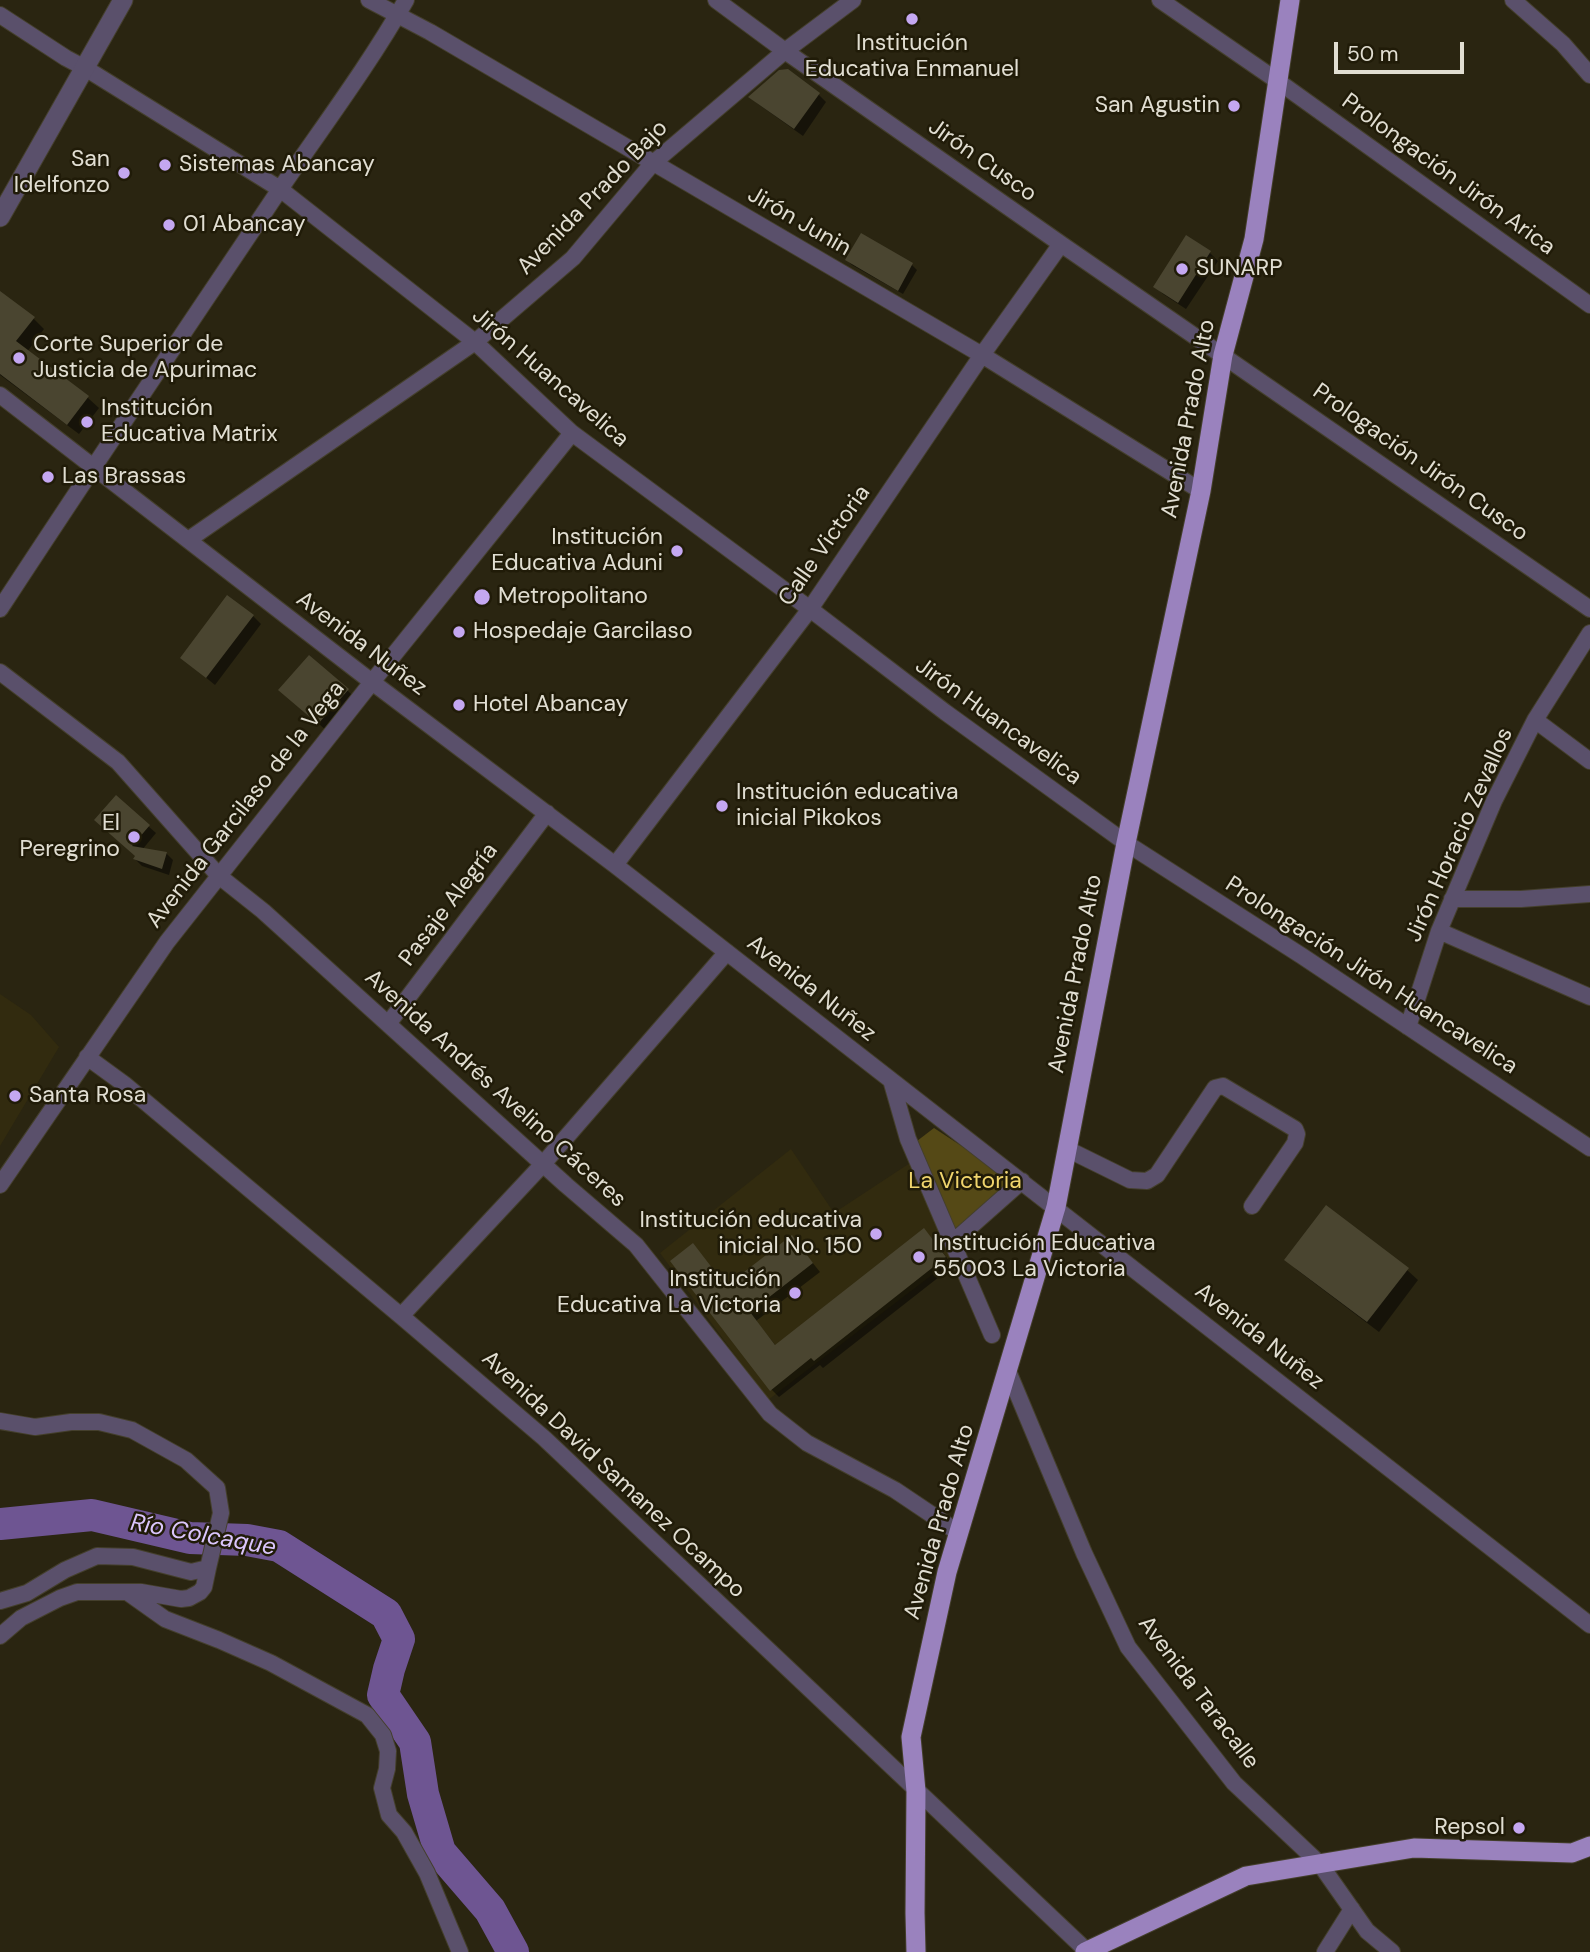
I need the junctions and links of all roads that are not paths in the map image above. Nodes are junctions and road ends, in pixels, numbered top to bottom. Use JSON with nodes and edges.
{"nodes":[{"id":1,"x":123,"y":0,"type":"edge"},
{"id":2,"x":369,"y":0,"type":"edge"},
{"id":3,"x":406,"y":0,"type":"edge"},
{"id":4,"x":716,"y":0,"type":"edge"},
{"id":5,"x":853,"y":0,"type":"edge"},
{"id":6,"x":1160,"y":0,"type":"edge"},
{"id":7,"x":1290,"y":0,"type":"edge"},
{"id":8,"x":1513,"y":0,"type":"edge"},
{"id":9,"x":0,"y":15,"type":"edge"},
{"id":10,"x":398,"y":15,"type":"junction"},
{"id":11,"x":785,"y":51,"type":"junction"},
{"id":12,"x":85,"y":68,"type":"junction"},
{"id":13,"x":1590,"y":75,"type":"edge"},
{"id":14,"x":1279,"y":82,"type":"junction"},
{"id":15,"x":652,"y":164,"type":"junction"},
{"id":16,"x":280,"y":189,"type":"junction"},
{"id":17,"x":0,"y":217,"type":"edge"},
{"id":18,"x":1060,"y":244,"type":"junction"},
{"id":19,"x":1590,"y":305,"type":"edge"},
{"id":20,"x":475,"y":342,"type":"junction"},
{"id":21,"x":982,"y":355,"type":"junction"},
{"id":22,"x":1223,"y":355,"type":"junction"},
{"id":23,"x":0,"y":395,"type":"edge"},
{"id":24,"x":572,"y":433,"type":"junction"},
{"id":25,"x":93,"y":466,"type":"junction"},
{"id":26,"x":1200,"y":492,"type":"junction"},
{"id":27,"x":188,"y":540,"type":"junction"},
{"id":28,"x":0,"y":609,"type":"edge"},
{"id":29,"x":810,"y":609,"type":"junction"},
{"id":30,"x":1590,"y":609,"type":"edge"},
{"id":31,"x":1590,"y":633,"type":"edge"},
{"id":32,"x":0,"y":672,"type":"edge"},
{"id":33,"x":372,"y":682,"type":"junction"},
{"id":34,"x":1535,"y":720,"type":"junction"},
{"id":35,"x":1590,"y":761,"type":"edge"},
{"id":36,"x":547,"y":813,"type":"junction"},
{"id":37,"x":1126,"y":843,"type":"junction"},
{"id":38,"x":615,"y":865,"type":"junction"},
{"id":39,"x":219,"y":876,"type":"junction"},
{"id":40,"x":1590,"y":894,"type":"edge"},
{"id":41,"x":1452,"y":899,"type":"junction"},
{"id":42,"x":1440,"y":931,"type":"junction"},
{"id":43,"x":727,"y":952,"type":"junction"},
{"id":44,"x":1590,"y":997,"type":"edge"},
{"id":45,"x":388,"y":1024,"type":"junction"},
{"id":46,"x":1408,"y":1027,"type":"junction"},
{"id":47,"x":87,"y":1057,"type":"junction"},
{"id":48,"x":891,"y":1080,"type":"junction"},
{"id":49,"x":1590,"y":1148,"type":"edge"},
{"id":50,"x":1068,"y":1149,"type":"junction"},
{"id":51,"x":543,"y":1164,"type":"junction"},
{"id":52,"x":1022,"y":1181,"type":"junction"},
{"id":53,"x":0,"y":1185,"type":"edge"},
{"id":54,"x":1252,"y":1206,"type":"dead end"},
{"id":55,"x":1056,"y":1207,"type":"junction"},
{"id":56,"x":953,"y":1242,"type":"junction"},
{"id":57,"x":401,"y":1316,"type":"junction"},
{"id":58,"x":992,"y":1335,"type":"dead end"},
{"id":59,"x":1009,"y":1371,"type":"junction"},
{"id":60,"x":0,"y":1421,"type":"edge"},
{"id":61,"x":959,"y":1533,"type":"junction"},
{"id":62,"x":209,"y":1565,"type":"junction"},
{"id":63,"x":127,"y":1592,"type":"junction"},
{"id":64,"x":0,"y":1601,"type":"edge"},
{"id":65,"x":1590,"y":1625,"type":"edge"},
{"id":66,"x":0,"y":1636,"type":"edge"},
{"id":67,"x":916,"y":1791,"type":"junction"},
{"id":68,"x":1590,"y":1846,"type":"edge"},
{"id":69,"x":1320,"y":1864,"type":"junction"},
{"id":70,"x":1352,"y":1909,"type":"junction"},
{"id":71,"x":460,"y":1952,"type":"edge"},
{"id":72,"x":916,"y":1952,"type":"edge"},
{"id":73,"x":1086,"y":1952,"type":"edge"},
{"id":74,"x":1325,"y":1952,"type":"edge"},
{"id":75,"x":1392,"y":1952,"type":"edge"}],
"edges":[{"from":1,"to":12,"type":"street"},
{"from":2,"to":10,"type":"street","name":"Jirón Junin"},
{"from":3,"to":10,"type":"street"},
{"from":4,"to":11,"type":"street","name":"Jirón Cusco"},
{"from":5,"to":11,"type":"street","name":"Avenida Prado Bajo"},
{"from":6,"to":14,"type":"street","name":"Prolongación Jirón Arica"},
{"from":7,"to":14,"type":"highway","name":"Avenida Prado Alto"},
{"from":8,"to":13,"type":"street"},
{"from":9,"to":12,"type":"street","name":"Jirón Huancavelica"},
{"from":10,"to":15,"type":"street","name":"Jirón Junin"},
{"from":10,"to":16,"type":"street"},
{"from":11,"to":15,"type":"street","name":"Avenida Prado Bajo"},
{"from":11,"to":18,"type":"street","name":"Jirón Cusco"},
{"from":12,"to":16,"type":"street","name":"Jirón Huancavelica"},
{"from":12,"to":17,"type":"street"},
{"from":14,"to":19,"type":"street","name":"Prolongación Jirón Arica"},
{"from":14,"to":22,"type":"highway","name":"Avenida Prado Alto"},
{"from":15,"to":20,"type":"street","name":"Avenida Prado Bajo"},
{"from":15,"to":21,"type":"street","name":"Jirón Junin"},
{"from":16,"to":20,"type":"street","name":"Jirón Huancavelica"},
{"from":16,"to":25,"type":"street"},
{"from":18,"to":21,"type":"street","name":"Calle Victoria"},
{"from":18,"to":22,"type":"street","name":"Jirón Cusco"},
{"from":20,"to":24,"type":"street","name":"Jirón Huancavelica"},
{"from":20,"to":27,"type":"street","name":"Avenida Prado Bajo"},
{"from":21,"to":26,"type":"street","name":"Jirón Junin"},
{"from":21,"to":29,"type":"street","name":"Calle Victoria"},
{"from":22,"to":26,"type":"highway","name":"Avenida Prado Alto"},
{"from":22,"to":30,"type":"street","name":"Prologación Jirón Cusco"},
{"from":23,"to":25,"type":"street","name":"Avenida Nuñez"},
{"from":24,"to":29,"type":"street","name":"Jirón Huancavelica"},
{"from":24,"to":33,"type":"street","name":"Avenida Garcilaso de la Vega"},
{"from":25,"to":27,"type":"street","name":"Avenida Nuñez"},
{"from":25,"to":28,"type":"street"},
{"from":26,"to":37,"type":"highway","name":"Avenida Prado Alto"},
{"from":27,"to":33,"type":"street","name":"Avenida Nuñez"},
{"from":29,"to":37,"type":"street","name":"Jirón Huancavelica"},
{"from":29,"to":38,"type":"street","name":"Calle Victoria"},
{"from":31,"to":34,"type":"street","name":"Jirón Horacio Zevallos"},
{"from":32,"to":39,"type":"street","name":"Avenida Andrés Avelino Cáceres"},
{"from":33,"to":36,"type":"street","name":"Avenida Nuñez"},
{"from":33,"to":39,"type":"street","name":"Avenida Garcilaso de la Vega"},
{"from":34,"to":35,"type":"street"},
{"from":34,"to":41,"type":"street","name":"Jirón Horacio Zevallos"},
{"from":36,"to":38,"type":"street","name":"Avenida Nuñez"},
{"from":36,"to":45,"type":"street","name":"Pasaje Alegría"},
{"from":37,"to":46,"type":"street","name":"Prolongación Jirón Huancavelica"},
{"from":37,"to":50,"type":"highway","name":"Avenida Prado Alto"},
{"from":38,"to":43,"type":"street","name":"Avenida Nuñez"},
{"from":39,"to":45,"type":"street","name":"Avenida Andrés Avelino Cáceres"},
{"from":39,"to":47,"type":"street","name":"Avenida Garcilaso de la Vega"},
{"from":40,"to":41,"type":"street"},
{"from":41,"to":42,"type":"street","name":"Jirón Horacio Zevallos"},
{"from":42,"to":44,"type":"street"},
{"from":42,"to":46,"type":"street","name":"Jirón Horacio Zevallos"},
{"from":43,"to":48,"type":"street","name":"Avenida Nuñez"},
{"from":43,"to":51,"type":"street"},
{"from":45,"to":51,"type":"street","name":"Avenida Andrés Avelino Cáceres"},
{"from":46,"to":49,"type":"street","name":"Prolongación Jirón Huancavelica"},
{"from":47,"to":53,"type":"street","name":"Avenida Garcilaso de la Vega"},
{"from":47,"to":57,"type":"street","name":"Avenida David Samanez Ocampo"},
{"from":48,"to":52,"type":"street","name":"Avenida Nuñez"},
{"from":48,"to":56,"type":"street"},
{"from":50,"to":54,"type":"street"},
{"from":50,"to":55,"type":"highway","name":"Avenida Prado Alto"},
{"from":51,"to":57,"type":"street"},
{"from":51,"to":61,"type":"street","name":"Avenida Andrés Avelino Cáceres"},
{"from":52,"to":55,"type":"street","name":"Avenida Nuñez"},
{"from":52,"to":56,"type":"street"},
{"from":55,"to":59,"type":"highway","name":"Avenida Prado Alto"},
{"from":55,"to":65,"type":"street","name":"Avenida Nuñez"},
{"from":56,"to":58,"type":"street"},
{"from":57,"to":67,"type":"street","name":"Avenida David Samanez Ocampo"},
{"from":59,"to":61,"type":"highway","name":"Avenida Prado Alto"},
{"from":59,"to":69,"type":"street","name":"Avenida Taracalle"},
{"from":60,"to":62,"type":"street"},
{"from":61,"to":67,"type":"highway","name":"Avenida Prado Alto"},
{"from":62,"to":63,"type":"street"},
{"from":62,"to":64,"type":"street"},
{"from":63,"to":66,"type":"street"},
{"from":63,"to":71,"type":"street"},
{"from":67,"to":72,"type":"highway","name":"Avenida Prado Alto"},
{"from":67,"to":73,"type":"street","name":"Avenida David Samanez Ocampo"},
{"from":68,"to":69,"type":"highway"},
{"from":69,"to":70,"type":"street","name":"Avenida Taracalle"},
{"from":69,"to":73,"type":"highway"},
{"from":70,"to":74,"type":"street"},
{"from":70,"to":75,"type":"street","name":"Avenida Taracalle"}]}
